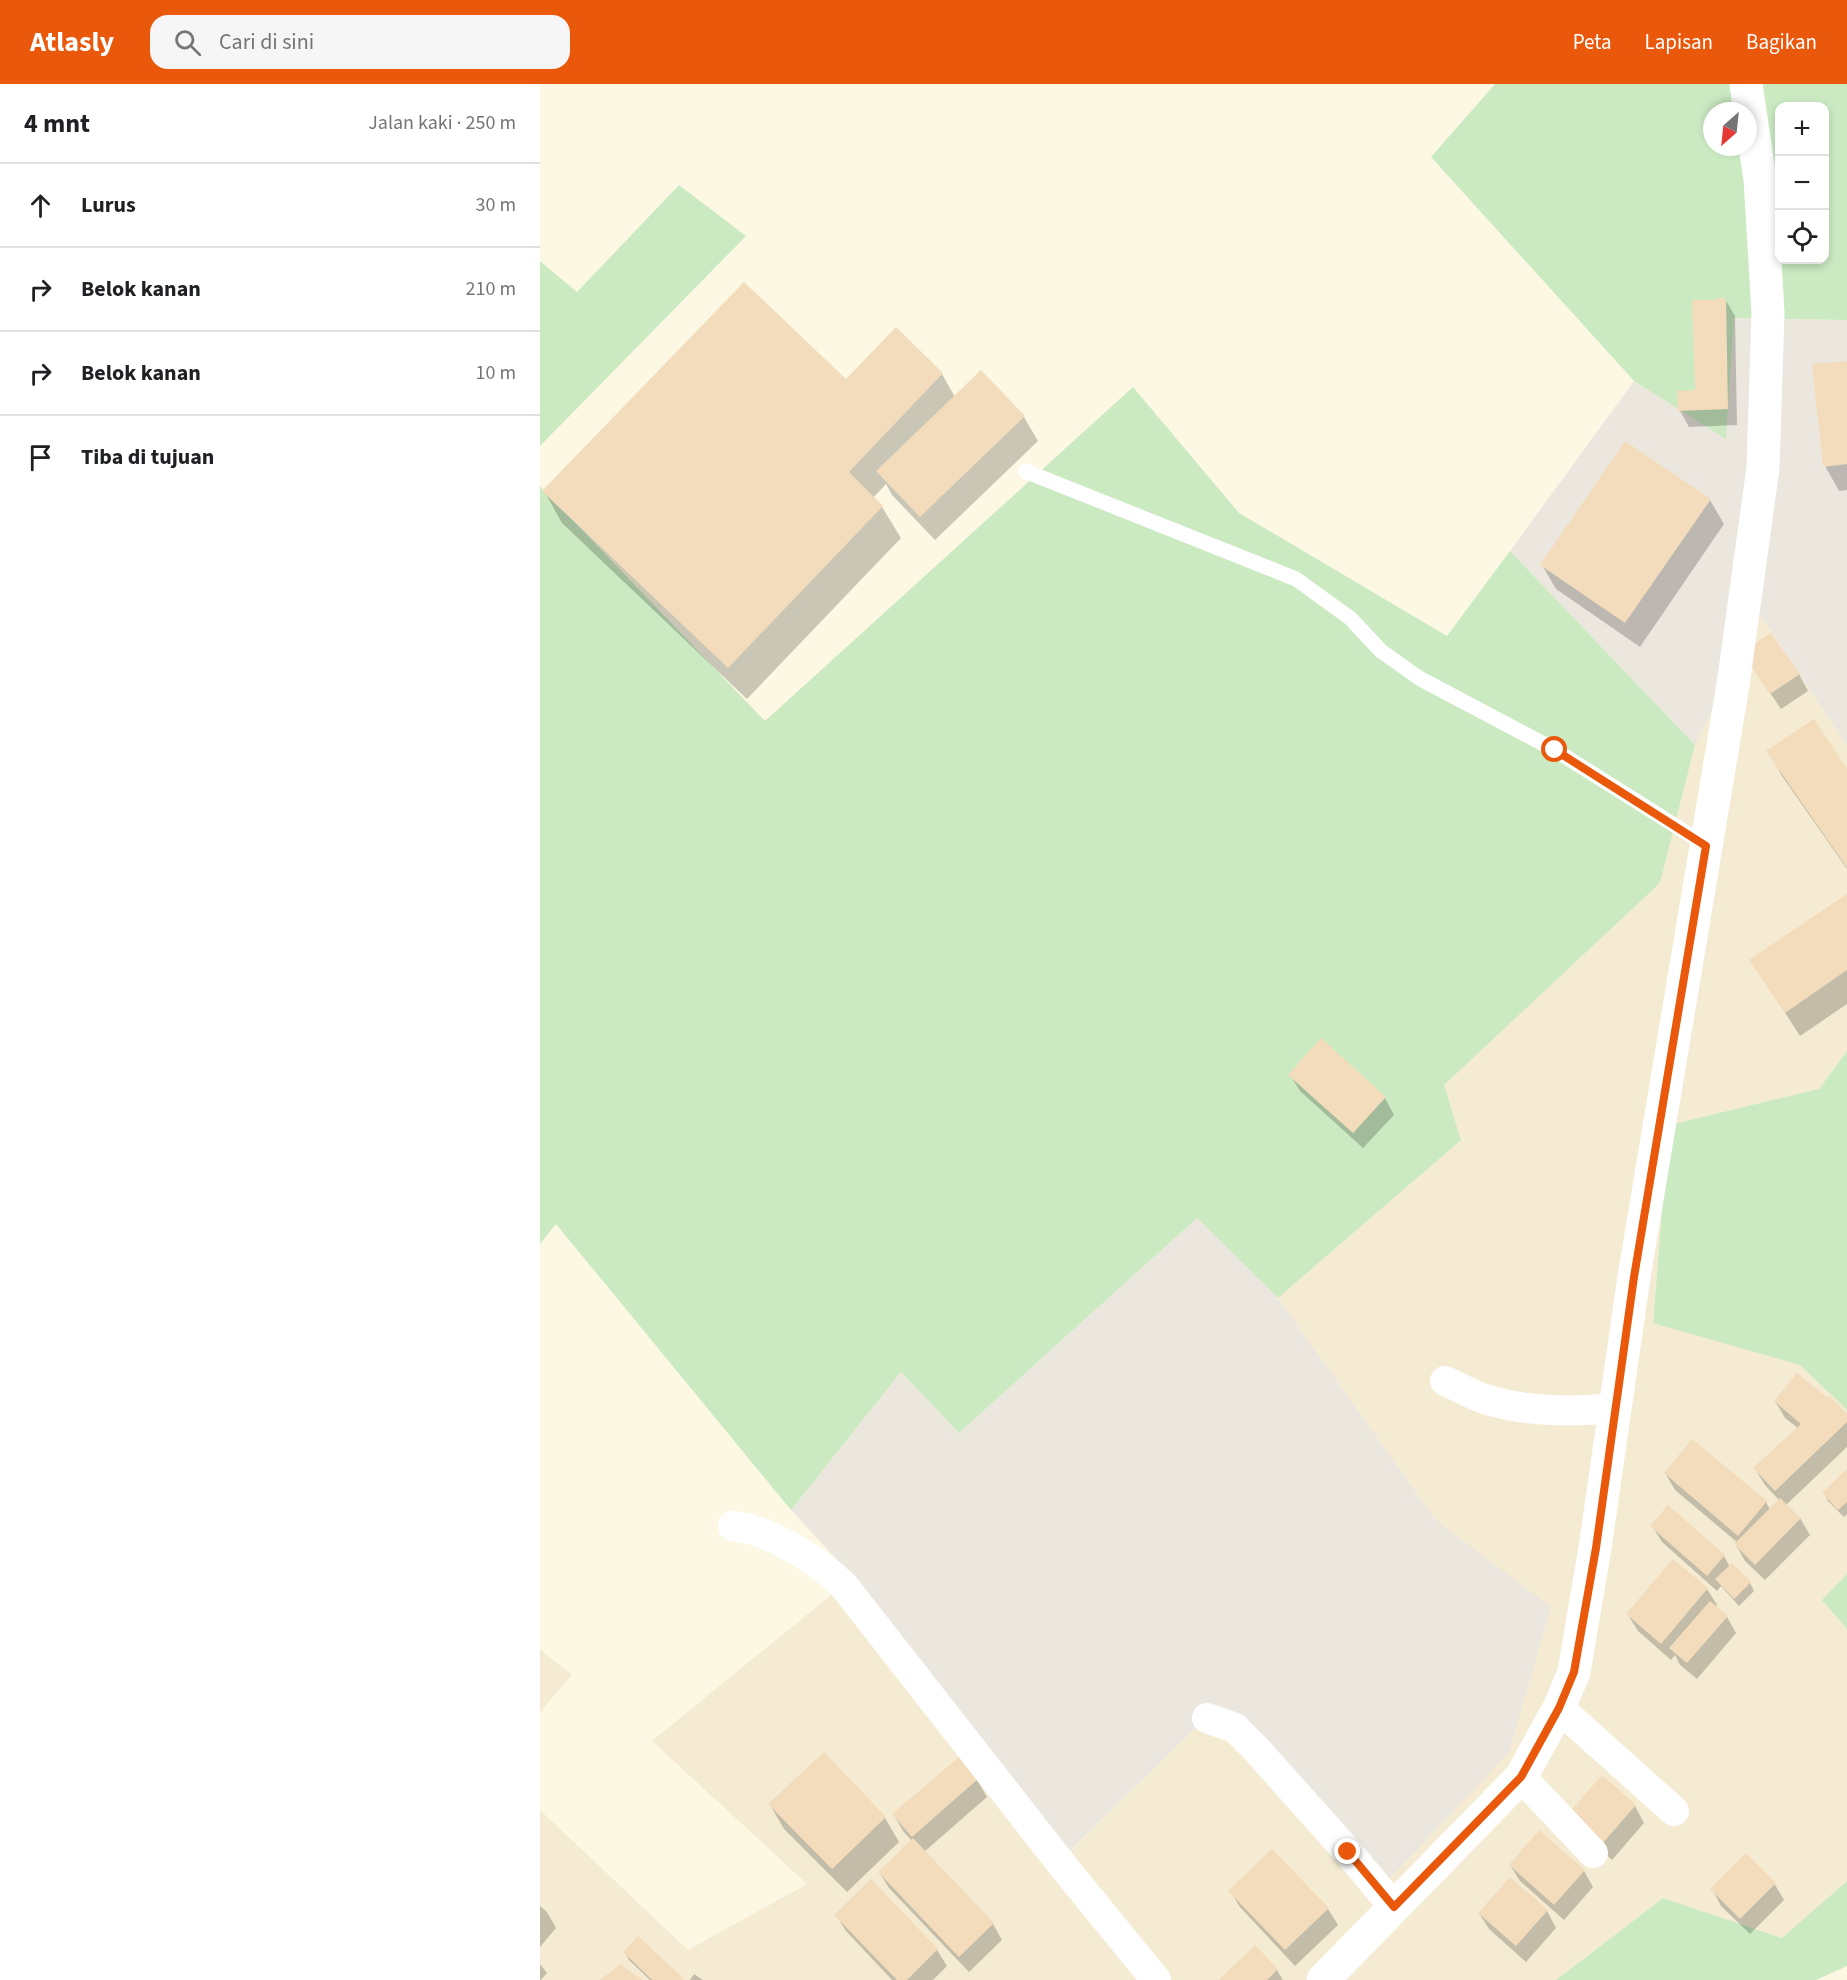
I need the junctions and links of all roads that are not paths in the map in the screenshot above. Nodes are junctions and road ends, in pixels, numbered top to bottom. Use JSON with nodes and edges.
{"nodes":[{"id":1,"x":1746,"y":84,"type":"edge"},
{"id":2,"x":1025,"y":471,"type":"dead end"},
{"id":3,"x":1706,"y":846,"type":"junction"},
{"id":4,"x":1445,"y":1381,"type":"dead end"},
{"id":5,"x":1615,"y":1408,"type":"junction"},
{"id":6,"x":733,"y":1526,"type":"dead end"},
{"id":7,"x":1559,"y":1708,"type":"junction"},
{"id":8,"x":1207,"y":1718,"type":"dead end"},
{"id":9,"x":1521,"y":1777,"type":"junction"},
{"id":10,"x":1674,"y":1811,"type":"dead end"},
{"id":11,"x":1593,"y":1853,"type":"dead end"},
{"id":12,"x":1394,"y":1907,"type":"junction"},
{"id":13,"x":1156,"y":1980,"type":"edge"},
{"id":14,"x":1323,"y":1980,"type":"edge"}],
"edges":[{"from":1,"to":3,"type":"street"},
{"from":2,"to":3,"type":"lane"},
{"from":3,"to":5,"type":"street"},
{"from":4,"to":5,"type":"street"},
{"from":5,"to":7,"type":"street"},
{"from":6,"to":13,"type":"street"},
{"from":7,"to":9,"type":"street"},
{"from":7,"to":10,"type":"street"},
{"from":8,"to":12,"type":"street"},
{"from":9,"to":11,"type":"street"},
{"from":9,"to":12,"type":"street"},
{"from":12,"to":14,"type":"street"}]}
